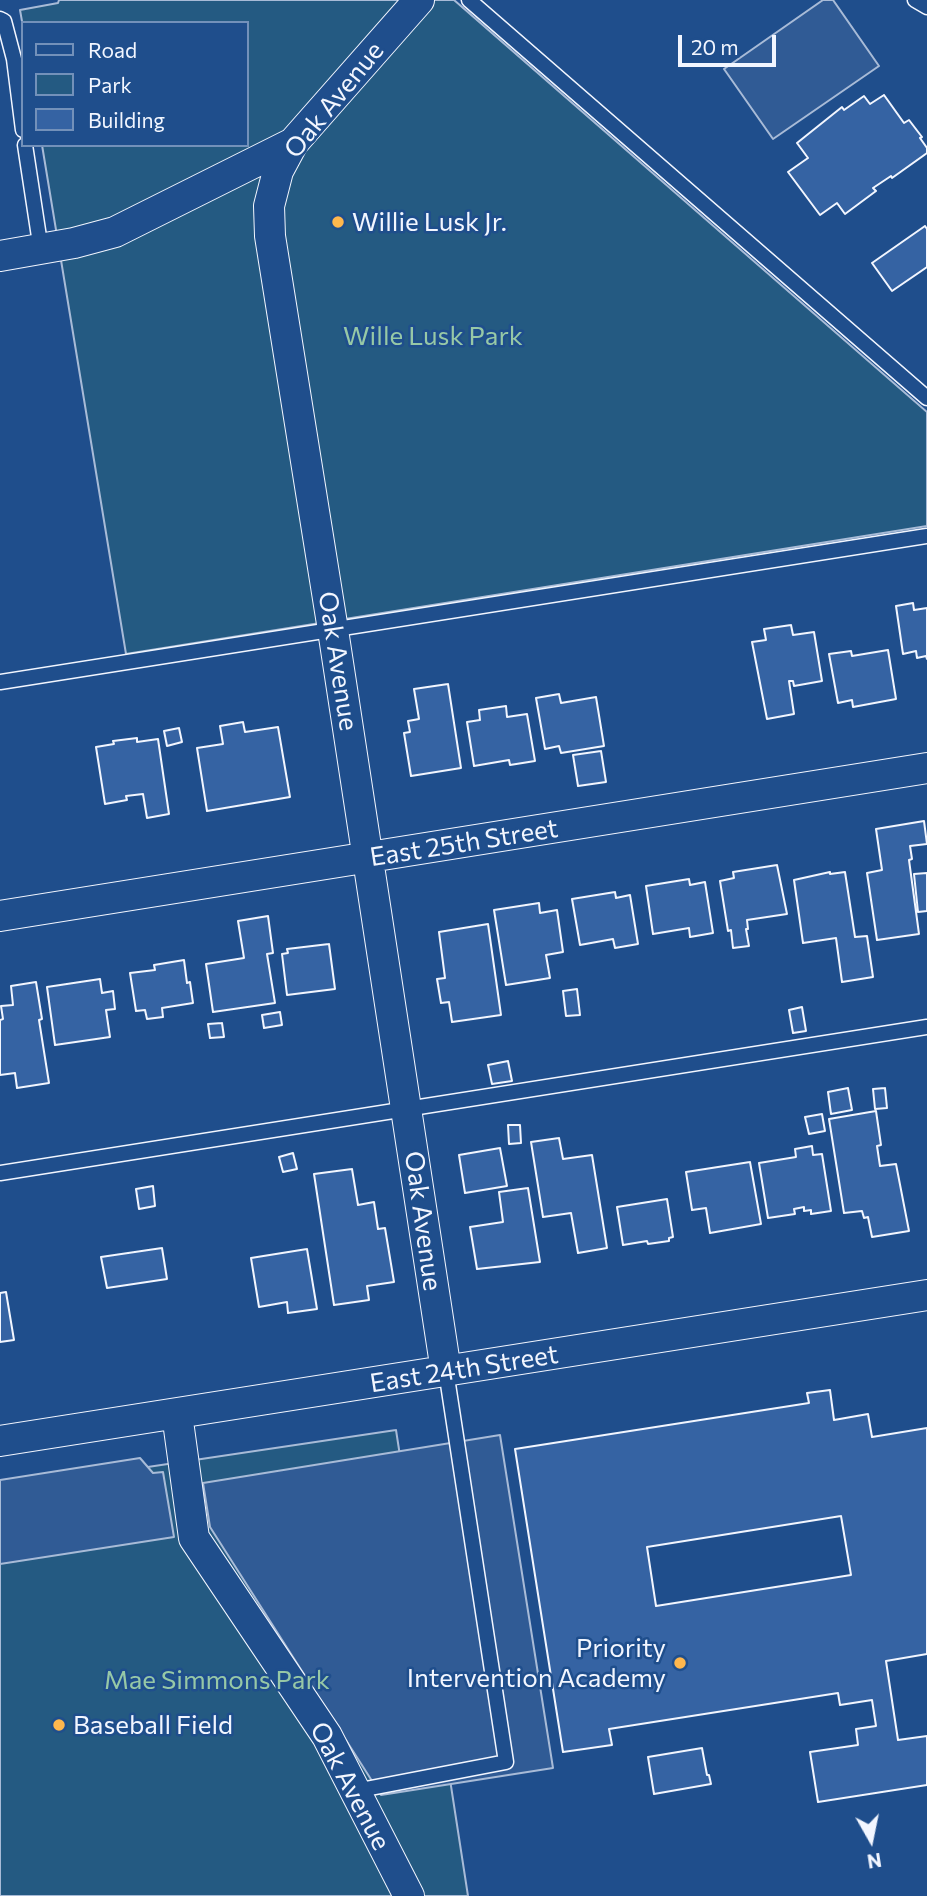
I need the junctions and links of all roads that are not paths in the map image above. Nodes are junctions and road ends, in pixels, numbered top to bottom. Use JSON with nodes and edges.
{"nodes":[{"id":1,"x":419,"y":0,"type":"edge"},
{"id":2,"x":469,"y":0,"type":"edge"},
{"id":3,"x":915,"y":0,"type":"edge"},
{"id":4,"x":927,"y":7,"type":"edge"},
{"id":5,"x":0,"y":19,"type":"edge"},
{"id":6,"x":21,"y":114,"type":"edge"},
{"id":7,"x":293,"y":143,"type":"junction"},
{"id":8,"x":25,"y":147,"type":"edge"},
{"id":9,"x":41,"y":250,"type":"junction"},
{"id":10,"x":0,"y":256,"type":"edge"},
{"id":11,"x":927,"y":398,"type":"edge"},
{"id":12,"x":927,"y":536,"type":"edge"},
{"id":13,"x":333,"y":630,"type":"junction"},
{"id":14,"x":0,"y":682,"type":"edge"},
{"id":15,"x":927,"y":768,"type":"edge"},
{"id":16,"x":369,"y":858,"type":"junction"},
{"id":17,"x":0,"y":916,"type":"edge"},
{"id":18,"x":927,"y":1027,"type":"edge"},
{"id":19,"x":407,"y":1108,"type":"junction"},
{"id":20,"x":0,"y":1173,"type":"edge"},
{"id":21,"x":927,"y":1295,"type":"edge"},
{"id":22,"x":446,"y":1371,"type":"junction"},
{"id":23,"x":177,"y":1414,"type":"junction"},
{"id":24,"x":0,"y":1441,"type":"edge"},
{"id":25,"x":355,"y":1791,"type":"junction"},
{"id":26,"x":409,"y":1896,"type":"edge"}],
"edges":[{"from":1,"to":7,"type":"street","name":"Oak Avenue"},
{"from":2,"to":11,"type":"lane"},
{"from":3,"to":4,"type":"lane"},
{"from":5,"to":6,"type":"lane"},
{"from":7,"to":9,"type":"street"},
{"from":7,"to":13,"type":"street","name":"Oak Avenue"},
{"from":8,"to":9,"type":"lane"},
{"from":9,"to":10,"type":"street"},
{"from":12,"to":13,"type":"lane"},
{"from":13,"to":14,"type":"lane"},
{"from":13,"to":16,"type":"street","name":"Oak Avenue"},
{"from":15,"to":16,"type":"street","name":"East 25th Street"},
{"from":16,"to":17,"type":"street","name":"East 25th Street"},
{"from":16,"to":19,"type":"street","name":"Oak Avenue"},
{"from":18,"to":19,"type":"lane"},
{"from":19,"to":20,"type":"lane"},
{"from":19,"to":22,"type":"street","name":"Oak Avenue"},
{"from":21,"to":22,"type":"street","name":"East 24th Street"},
{"from":22,"to":23,"type":"street","name":"East 24th Street"},
{"from":22,"to":25,"type":"lane"},
{"from":23,"to":24,"type":"street","name":"East 24th Street"},
{"from":23,"to":25,"type":"street","name":"Oak Avenue"},
{"from":25,"to":26,"type":"street","name":"Oak Avenue"}]}
